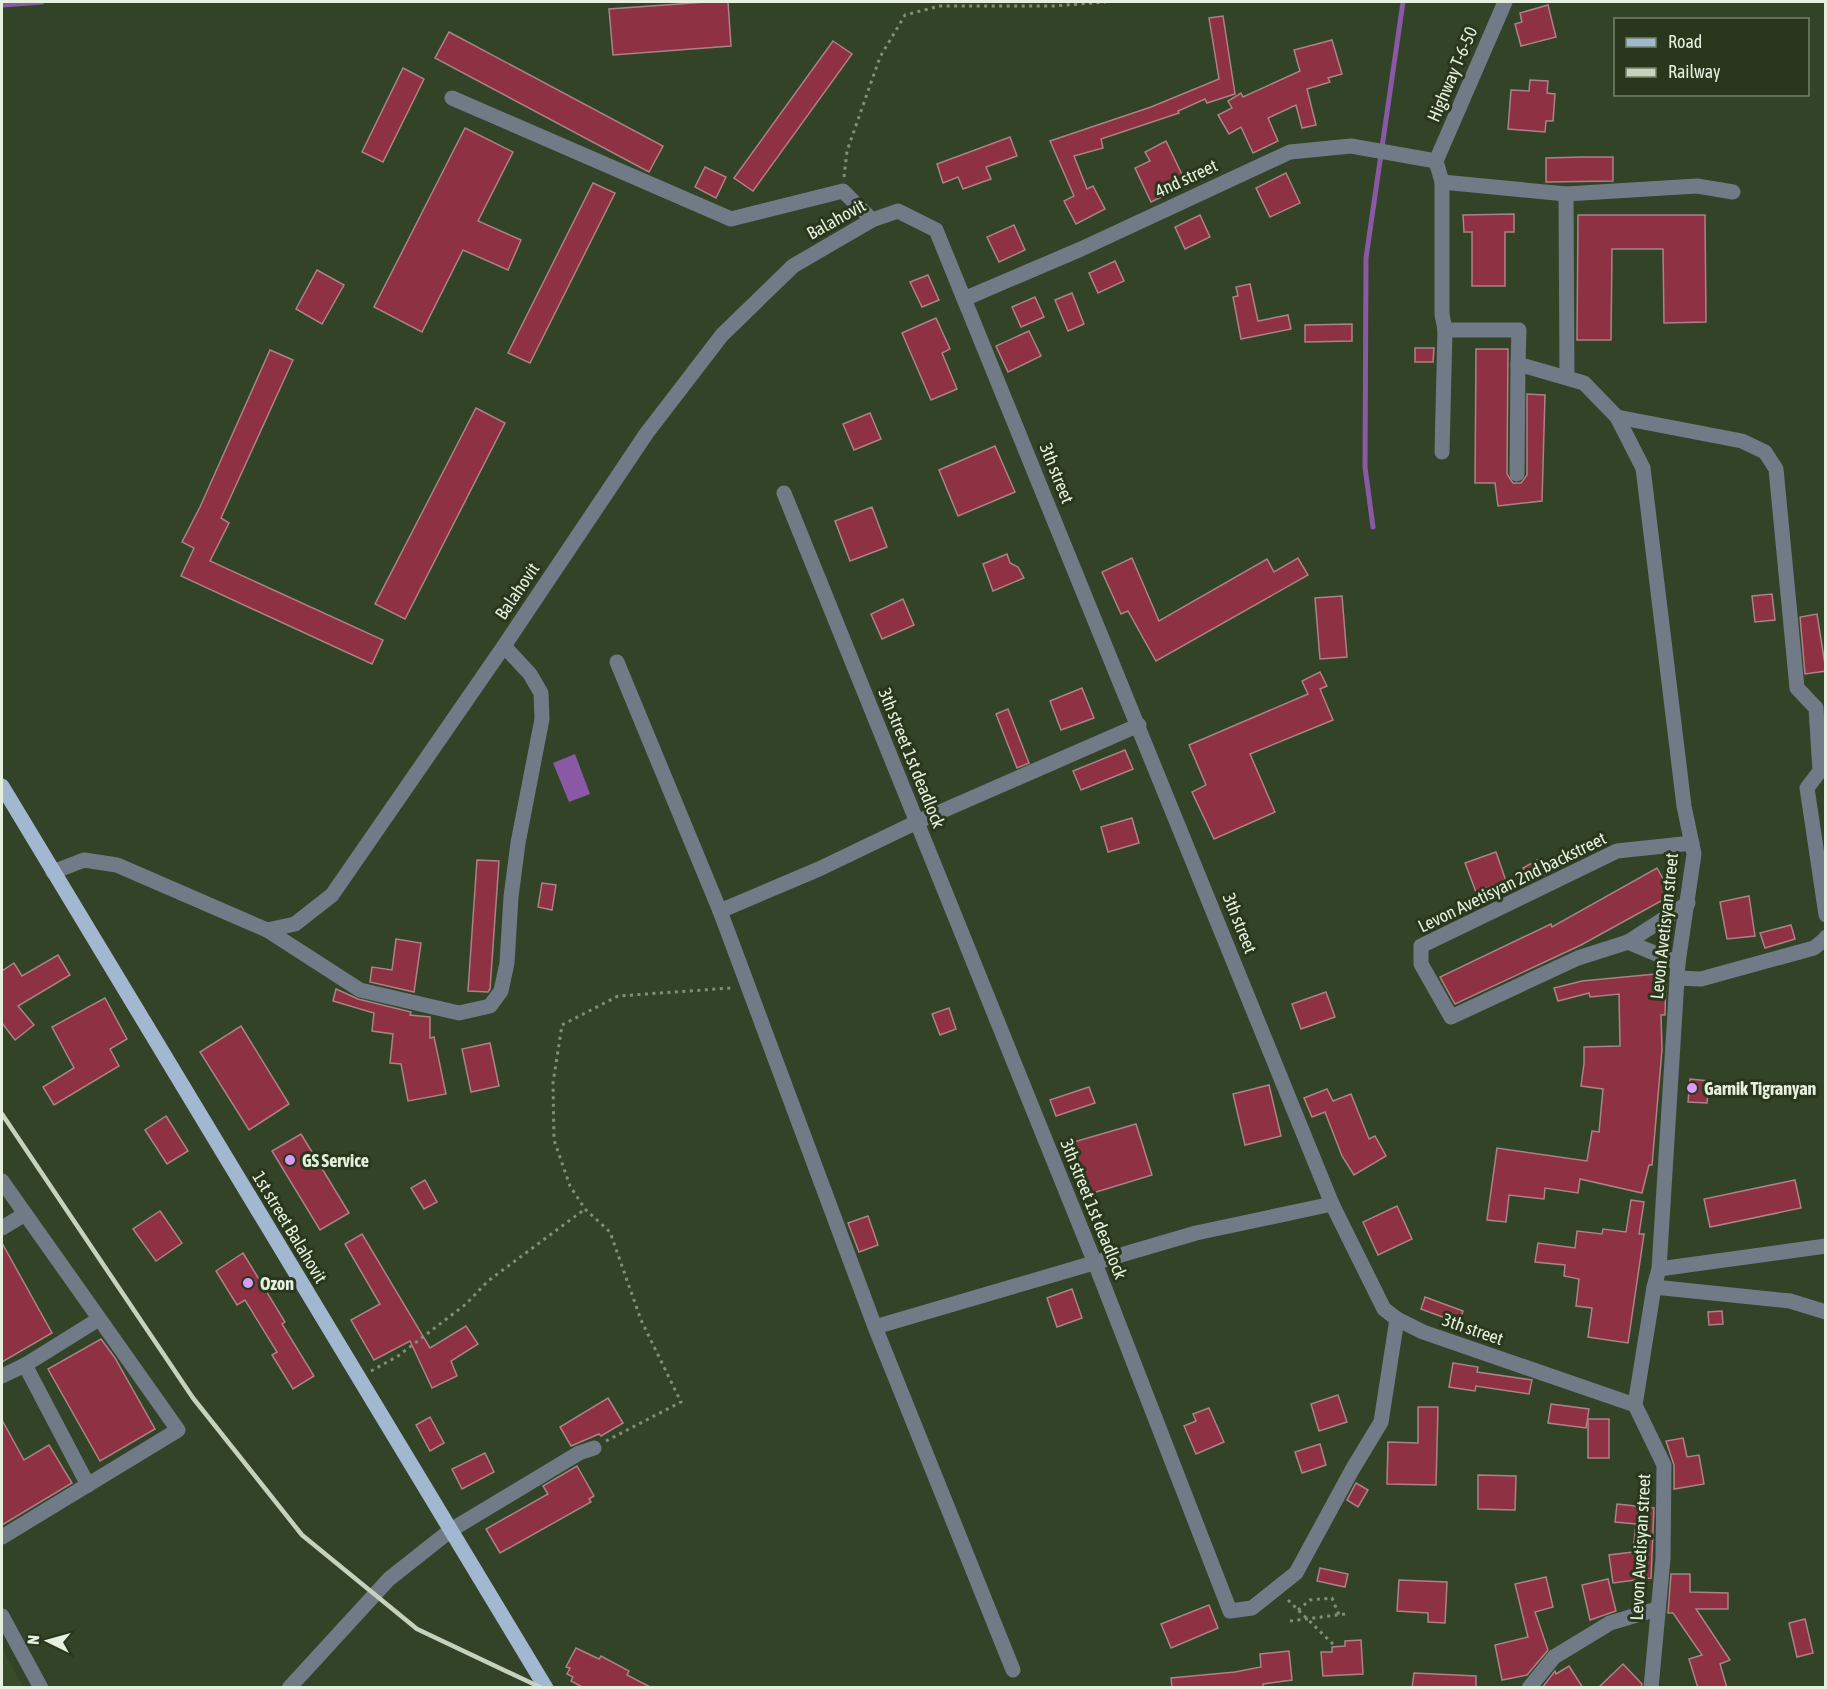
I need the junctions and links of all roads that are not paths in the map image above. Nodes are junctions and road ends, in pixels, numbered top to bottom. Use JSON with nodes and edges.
{"nodes":[{"id":1,"x":1504,"y":2,"type":"edge"},
{"id":2,"x":452,"y":98,"type":"dead end"},
{"id":3,"x":1430,"y":160,"type":"junction"},
{"id":4,"x":1442,"y":182,"type":"junction"},
{"id":5,"x":1733,"y":192,"type":"dead end"},
{"id":6,"x":1566,"y":194,"type":"junction"},
{"id":7,"x":872,"y":220,"type":"junction"},
{"id":8,"x":964,"y":299,"type":"junction"},
{"id":9,"x":1445,"y":330,"type":"junction"},
{"id":10,"x":1518,"y":364,"type":"junction"},
{"id":11,"x":1567,"y":377,"type":"junction"},
{"id":12,"x":1617,"y":417,"type":"junction"},
{"id":13,"x":1442,"y":453,"type":"dead end"},
{"id":14,"x":1517,"y":474,"type":"dead end"},
{"id":15,"x":784,"y":493,"type":"dead end"},
{"id":16,"x":504,"y":646,"type":"junction"},
{"id":17,"x":617,"y":662,"type":"dead end"},
{"id":18,"x":1139,"y":725,"type":"junction"},
{"id":19,"x":2,"y":786,"type":"edge"},
{"id":20,"x":917,"y":822,"type":"junction"},
{"id":21,"x":1692,"y":843,"type":"junction"},
{"id":22,"x":53,"y":872,"type":"junction"},
{"id":23,"x":1688,"y":903,"type":"junction"},
{"id":24,"x":720,"y":911,"type":"junction"},
{"id":25,"x":1826,"y":915,"type":"edge"},
{"id":26,"x":267,"y":930,"type":"junction"},
{"id":27,"x":1826,"y":937,"type":"edge"},
{"id":28,"x":1628,"y":942,"type":"junction"},
{"id":29,"x":1678,"y":971,"type":"junction"},
{"id":30,"x":2,"y":1181,"type":"edge"},
{"id":31,"x":1332,"y":1204,"type":"junction"},
{"id":32,"x":25,"y":1214,"type":"junction"},
{"id":33,"x":2,"y":1228,"type":"edge"},
{"id":34,"x":1826,"y":1246,"type":"edge"},
{"id":35,"x":1095,"y":1263,"type":"junction"},
{"id":36,"x":1659,"y":1269,"type":"junction"},
{"id":37,"x":1654,"y":1287,"type":"junction"},
{"id":38,"x":1826,"y":1312,"type":"edge"},
{"id":39,"x":99,"y":1319,"type":"junction"},
{"id":40,"x":1397,"y":1319,"type":"junction"},
{"id":41,"x":875,"y":1327,"type":"junction"},
{"id":42,"x":25,"y":1365,"type":"junction"},
{"id":43,"x":2,"y":1376,"type":"edge"},
{"id":44,"x":1635,"y":1405,"type":"junction"},
{"id":45,"x":594,"y":1448,"type":"road end"},
{"id":46,"x":88,"y":1485,"type":"junction"},
{"id":47,"x":451,"y":1530,"type":"junction"},
{"id":48,"x":2,"y":1537,"type":"edge"},
{"id":49,"x":1657,"y":1609,"type":"junction"},
{"id":50,"x":2,"y":1616,"type":"edge"},
{"id":51,"x":1013,"y":1670,"type":"dead end"},
{"id":52,"x":41,"y":1688,"type":"edge"},
{"id":53,"x":289,"y":1688,"type":"edge"},
{"id":54,"x":546,"y":1688,"type":"edge"},
{"id":55,"x":1529,"y":1688,"type":"edge"},
{"id":56,"x":1651,"y":1688,"type":"edge"}],
"edges":[{"from":1,"to":3,"type":"street","name":"Highway T-6-50"},
{"from":2,"to":7,"type":"street"},
{"from":3,"to":4,"type":"street"},
{"from":3,"to":8,"type":"street","name":"4nd street"},
{"from":4,"to":6,"type":"street"},
{"from":4,"to":9,"type":"street"},
{"from":5,"to":6,"type":"street"},
{"from":6,"to":11,"type":"street"},
{"from":7,"to":8,"type":"street","name":"Balahovit"},
{"from":7,"to":16,"type":"street","name":"Balahovit"},
{"from":8,"to":18,"type":"street","name":"3th street"},
{"from":9,"to":10,"type":"street"},
{"from":9,"to":13,"type":"street"},
{"from":10,"to":11,"type":"street","name":"Levon Avetisyan street"},
{"from":10,"to":14,"type":"street"},
{"from":11,"to":12,"type":"street","name":"Levon Avetisyan street"},
{"from":12,"to":21,"type":"street","name":"Levon Avetisyan street"},
{"from":12,"to":25,"type":"street"},
{"from":15,"to":20,"type":"street","name":"3th street 1st deadlock"},
{"from":16,"to":26,"type":"street","name":"Balahovit"},
{"from":16,"to":26,"type":"street"},
{"from":17,"to":24,"type":"street"},
{"from":18,"to":20,"type":"street"},
{"from":18,"to":31,"type":"street","name":"3th street"},
{"from":19,"to":22,"type":"main road","name":"1st street Balahovit"},
{"from":20,"to":24,"type":"street"},
{"from":20,"to":35,"type":"street","name":"3th street 1st deadlock"},
{"from":21,"to":23,"type":"street","name":"Levon Avetisyan street"},
{"from":21,"to":28,"type":"street","name":"Levon Avetisyan 2nd backstreet"},
{"from":22,"to":26,"type":"street"},
{"from":22,"to":47,"type":"main road","name":"1st street Balahovit"},
{"from":23,"to":28,"type":"street"},
{"from":23,"to":29,"type":"street","name":"Levon Avetisyan street"},
{"from":24,"to":41,"type":"street"},
{"from":27,"to":29,"type":"street"},
{"from":28,"to":29,"type":"street"},
{"from":29,"to":36,"type":"street","name":"Levon Avetisyan street"},
{"from":30,"to":32,"type":"street"},
{"from":31,"to":35,"type":"street"},
{"from":31,"to":40,"type":"street","name":"3th street"},
{"from":32,"to":33,"type":"street"},
{"from":32,"to":39,"type":"street"},
{"from":34,"to":36,"type":"street"},
{"from":35,"to":40,"type":"street","name":"3th street 1st deadlock"},
{"from":35,"to":41,"type":"street"},
{"from":36,"to":37,"type":"street","name":"Levon Avetisyan street"},
{"from":37,"to":38,"type":"street"},
{"from":37,"to":44,"type":"street","name":"Levon Avetisyan street"},
{"from":39,"to":42,"type":"street"},
{"from":39,"to":46,"type":"street"},
{"from":40,"to":44,"type":"street","name":"3th street"},
{"from":41,"to":51,"type":"street"},
{"from":42,"to":43,"type":"street"},
{"from":42,"to":46,"type":"street"},
{"from":44,"to":49,"type":"street","name":"Levon Avetisyan street"},
{"from":45,"to":47,"type":"street"},
{"from":46,"to":48,"type":"street"},
{"from":47,"to":53,"type":"street"},
{"from":47,"to":54,"type":"main road","name":"1st street Balahovit"},
{"from":49,"to":55,"type":"street"},
{"from":49,"to":56,"type":"street","name":"Levon Avetisyan street"},
{"from":50,"to":52,"type":"street"}]}
